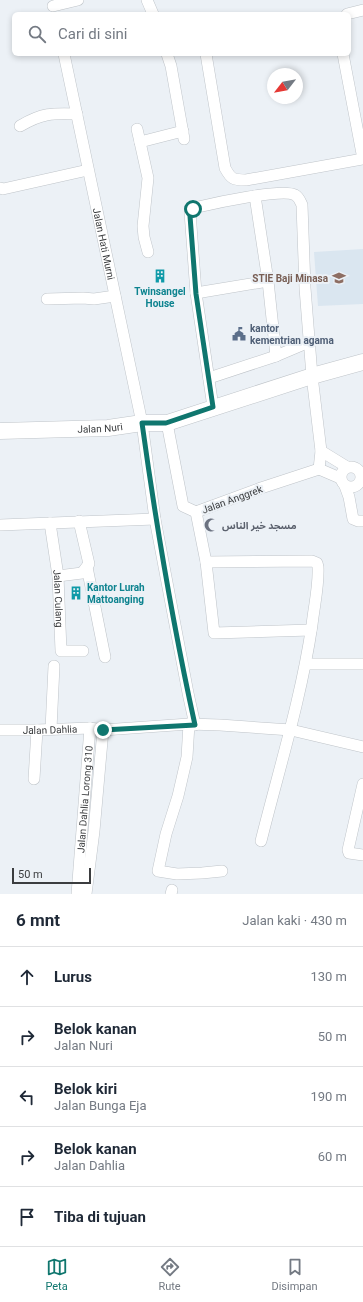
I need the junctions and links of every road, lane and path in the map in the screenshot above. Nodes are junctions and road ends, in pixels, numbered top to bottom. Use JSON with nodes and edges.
{"nodes":[{"id":1,"x":78,"y":0,"type":"edge"},
{"id":2,"x":147,"y":0,"type":"edge"},
{"id":3,"x":53,"y":7,"type":"edge"},
{"id":4,"x":363,"y":10,"type":"edge"},
{"id":5,"x":152,"y":12,"type":"edge"},
{"id":6,"x":351,"y":13,"type":"edge"},
{"id":7,"x":64,"y":56,"type":"edge"},
{"id":8,"x":168,"y":56,"type":"edge"},
{"id":9,"x":206,"y":56,"type":"edge"},
{"id":10,"x":343,"y":56,"type":"edge"},
{"id":11,"x":77,"y":114,"type":"junction"},
{"id":12,"x":20,"y":126,"type":"dead end"},
{"id":13,"x":137,"y":129,"type":"dead end"},
{"id":14,"x":140,"y":142,"type":"junction"},
{"id":15,"x":88,"y":170,"type":"junction"},
{"id":16,"x":0,"y":188,"type":"edge"},
{"id":17,"x":255,"y":196,"type":"junction"},
{"id":18,"x":148,"y":252,"type":"dead end"},
{"id":19,"x":268,"y":281,"type":"junction"},
{"id":20,"x":196,"y":294,"type":"junction"},
{"id":21,"x":115,"y":296,"type":"junction"},
{"id":22,"x":46,"y":299,"type":"dead end"},
{"id":23,"x":310,"y":342,"type":"junction"},
{"id":24,"x":276,"y":356,"type":"junction"},
{"id":25,"x":363,"y":362,"type":"edge"},
{"id":26,"x":312,"y":376,"type":"junction"},
{"id":27,"x":209,"y":378,"type":"junction"},
{"id":28,"x":213,"y":407,"type":"junction"},
{"id":29,"x":166,"y":423,"type":"junction"},
{"id":30,"x":143,"y":429,"type":"junction"},
{"id":31,"x":0,"y":431,"type":"edge"},
{"id":32,"x":321,"y":451,"type":"junction"},
{"id":33,"x":347,"y":467,"type":"junction"},
{"id":34,"x":319,"y":469,"type":"junction"},
{"id":35,"x":361,"y":472,"type":"edge"},
{"id":36,"x":346,"y":487,"type":"junction"},
{"id":37,"x":196,"y":512,"type":"junction"},
{"id":38,"x":155,"y":519,"type":"junction"},
{"id":39,"x":79,"y":521,"type":"junction"},
{"id":40,"x":363,"y":521,"type":"edge"},
{"id":41,"x":50,"y":523,"type":"junction"},
{"id":42,"x":0,"y":525,"type":"edge"},
{"id":43,"x":206,"y":562,"type":"junction"},
{"id":44,"x":87,"y":567,"type":"junction"},
{"id":45,"x":58,"y":576,"type":"junction"},
{"id":46,"x":311,"y":630,"type":"junction"},
{"id":47,"x":83,"y":651,"type":"dead end"},
{"id":48,"x":105,"y":657,"type":"dead end"},
{"id":49,"x":306,"y":664,"type":"junction"},
{"id":50,"x":363,"y":664,"type":"edge"},
{"id":51,"x":54,"y":666,"type":"dead end"},
{"id":52,"x":192,"y":724,"type":"junction"},
{"id":53,"x":90,"y":728,"type":"junction"},
{"id":54,"x":51,"y":729,"type":"junction"},
{"id":55,"x":0,"y":730,"type":"edge"},
{"id":56,"x":36,"y":730,"type":"junction"},
{"id":57,"x":103,"y":730,"type":"junction"},
{"id":58,"x":291,"y":730,"type":"junction"},
{"id":59,"x":363,"y":747,"type":"edge"},
{"id":60,"x":87,"y":769,"type":"junction"},
{"id":61,"x":100,"y":770,"type":"junction"},
{"id":62,"x":34,"y":779,"type":"dead end"},
{"id":63,"x":363,"y":784,"type":"edge"},
{"id":64,"x":82,"y":829,"type":"junction"},
{"id":65,"x":94,"y":831,"type":"junction"},
{"id":66,"x":261,"y":841,"type":"dead end"},
{"id":67,"x":363,"y":855,"type":"edge"},
{"id":68,"x":222,"y":871,"type":"dead end"},
{"id":69,"x":77,"y":894,"type":"edge"},
{"id":70,"x":86,"y":894,"type":"edge"}],
"edges":[{"from":1,"to":3,"type":"street"},
{"from":2,"to":5,"type":"street"},
{"from":4,"to":6,"type":"street"},
{"from":7,"to":11,"type":"street","name":"Jalan Hati Murni"},
{"from":8,"to":14,"type":"street"},
{"from":9,"to":10,"type":"street"},
{"from":11,"to":12,"type":"street"},
{"from":11,"to":15,"type":"street","name":"Jalan Hati Murni"},
{"from":13,"to":14,"type":"street"},
{"from":14,"to":18,"type":"street"},
{"from":15,"to":16,"type":"street"},
{"from":15,"to":21,"type":"street","name":"Jalan Hati Murni"},
{"from":17,"to":19,"type":"street"},
{"from":17,"to":20,"type":"street"},
{"from":17,"to":23,"type":"street"},
{"from":19,"to":20,"type":"street"},
{"from":19,"to":24,"type":"street"},
{"from":20,"to":27,"type":"street"},
{"from":21,"to":22,"type":"street"},
{"from":21,"to":30,"type":"street","name":"Jalan Hati Murni"},
{"from":23,"to":24,"type":"street"},
{"from":23,"to":26,"type":"street"},
{"from":24,"to":27,"type":"street"},
{"from":25,"to":26,"type":"street","name":"Jalan Nuri"},
{"from":26,"to":28,"type":"street","name":"Jalan Nuri"},
{"from":26,"to":32,"type":"street"},
{"from":27,"to":28,"type":"street"},
{"from":28,"to":29,"type":"street","name":"Jalan Nuri"},
{"from":29,"to":30,"type":"street","name":"Jalan Nuri"},
{"from":29,"to":37,"type":"street"},
{"from":30,"to":31,"type":"street","name":"Jalan Nuri"},
{"from":30,"to":38,"type":"street","name":"Jalan Hati Murni"},
{"from":32,"to":33,"type":"street"},
{"from":32,"to":34,"type":"street"},
{"from":33,"to":35,"type":"street"},
{"from":33,"to":36,"type":"street"},
{"from":34,"to":36,"type":"street"},
{"from":34,"to":37,"type":"street","name":"Jalan Anggrek"},
{"from":35,"to":36,"type":"street"},
{"from":36,"to":40,"type":"street"},
{"from":37,"to":43,"type":"street","name":"Jalan Anggrek"},
{"from":38,"to":39,"type":"street"},
{"from":38,"to":52,"type":"street","name":"Jalan Hati Murni"},
{"from":39,"to":41,"type":"street"},
{"from":39,"to":44,"type":"street"},
{"from":41,"to":42,"type":"street"},
{"from":41,"to":45,"type":"street","name":"Jalan Culang"},
{"from":43,"to":46,"type":"street","name":"Jalan Anggrek"},
{"from":43,"to":46,"type":"street"},
{"from":44,"to":45,"type":"street"},
{"from":44,"to":48,"type":"street"},
{"from":45,"to":47,"type":"street","name":"Jalan Culang"},
{"from":46,"to":49,"type":"street"},
{"from":49,"to":50,"type":"street"},
{"from":49,"to":58,"type":"street"},
{"from":51,"to":54,"type":"street"},
{"from":52,"to":57,"type":"street","name":"Jalan Dahlia"},
{"from":52,"to":58,"type":"street","name":"Jalan Dahlia"},
{"from":52,"to":68,"type":"street","name":"Jalan Hati Murni"},
{"from":53,"to":54,"type":"street","name":"Jalan Dahlia"},
{"from":53,"to":57,"type":"street","name":"Jalan Dahlia"},
{"from":53,"to":60,"type":"street","name":"Jalan Dahlia Lorong 310"},
{"from":54,"to":56,"type":"street","name":"Jalan Dahlia"},
{"from":55,"to":56,"type":"street","name":"Jalan Dahlia"},
{"from":56,"to":62,"type":"street"},
{"from":57,"to":61,"type":"street","name":"Jalan Dahlia Lorong 310"},
{"from":58,"to":59,"type":"street","name":"Jalan Dahlia"},
{"from":58,"to":66,"type":"street"},
{"from":60,"to":61,"type":"street"},
{"from":60,"to":64,"type":"street","name":"Jalan Dahlia Lorong 310"},
{"from":61,"to":65,"type":"street","name":"Jalan Dahlia Lorong 310"},
{"from":63,"to":67,"type":"street"},
{"from":64,"to":65,"type":"street"},
{"from":64,"to":69,"type":"street","name":"Jalan Dahlia Lorong 310"},
{"from":65,"to":70,"type":"street","name":"Jalan Dahlia Lorong 310"}]}
